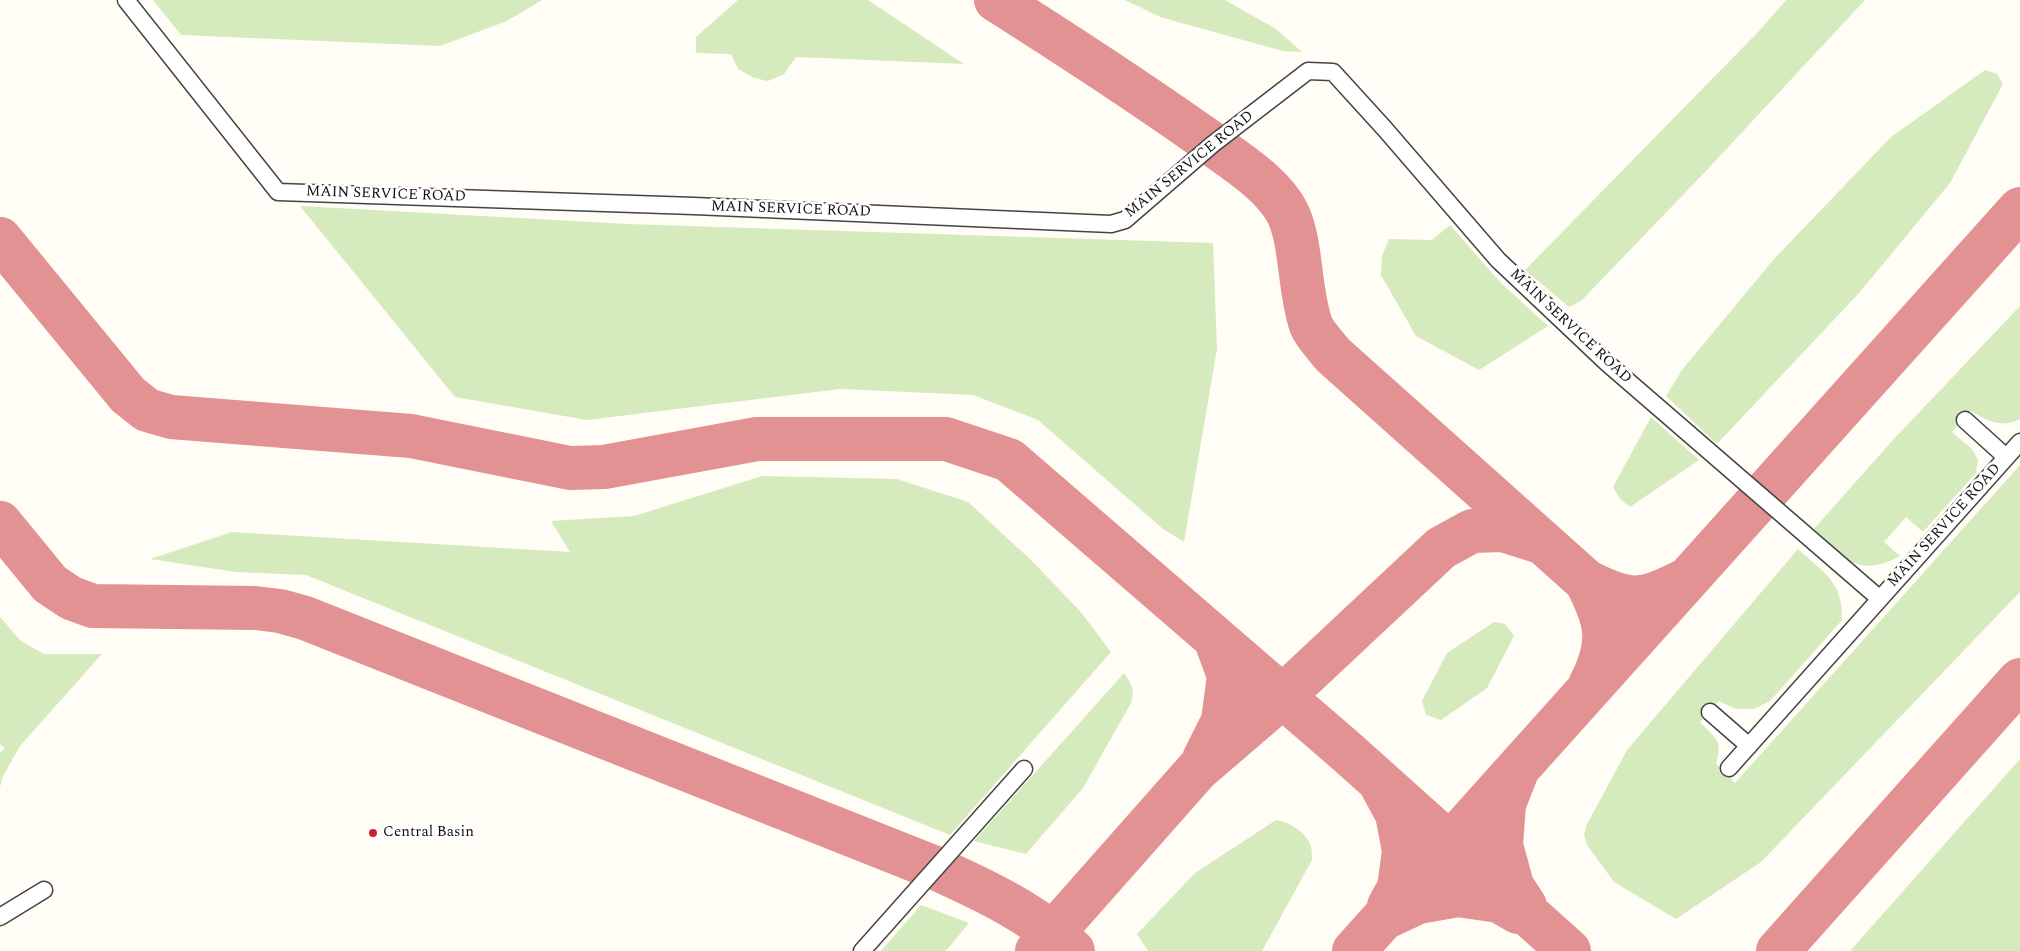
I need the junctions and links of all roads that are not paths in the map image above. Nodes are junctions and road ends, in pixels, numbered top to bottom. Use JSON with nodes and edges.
{"nodes":[{"id":1,"x":126,"y":0,"type":"edge"},
{"id":2,"x":1965,"y":420,"type":"dead end"},
{"id":3,"x":2020,"y":442,"type":"edge"},
{"id":4,"x":2006,"y":457,"type":"junction"},
{"id":5,"x":1880,"y":599,"type":"junction"},
{"id":6,"x":1710,"y":712,"type":"dead end"},
{"id":7,"x":1749,"y":746,"type":"junction"},
{"id":8,"x":1729,"y":768,"type":"dead end"},
{"id":9,"x":1024,"y":769,"type":"dead end"},
{"id":10,"x":44,"y":890,"type":"dead end"},
{"id":11,"x":0,"y":917,"type":"edge"},
{"id":12,"x":862,"y":951,"type":"edge"}],
"edges":[{"from":1,"to":5,"type":"lane","name":"MAIN SERVICE ROAD"},
{"from":2,"to":4,"type":"lane"},
{"from":3,"to":4,"type":"lane","name":"MAIN SERVICE ROAD"},
{"from":4,"to":5,"type":"lane","name":"MAIN SERVICE ROAD"},
{"from":5,"to":7,"type":"lane"},
{"from":6,"to":7,"type":"lane"},
{"from":7,"to":8,"type":"lane"},
{"from":9,"to":12,"type":"lane"},
{"from":10,"to":11,"type":"lane"}]}
